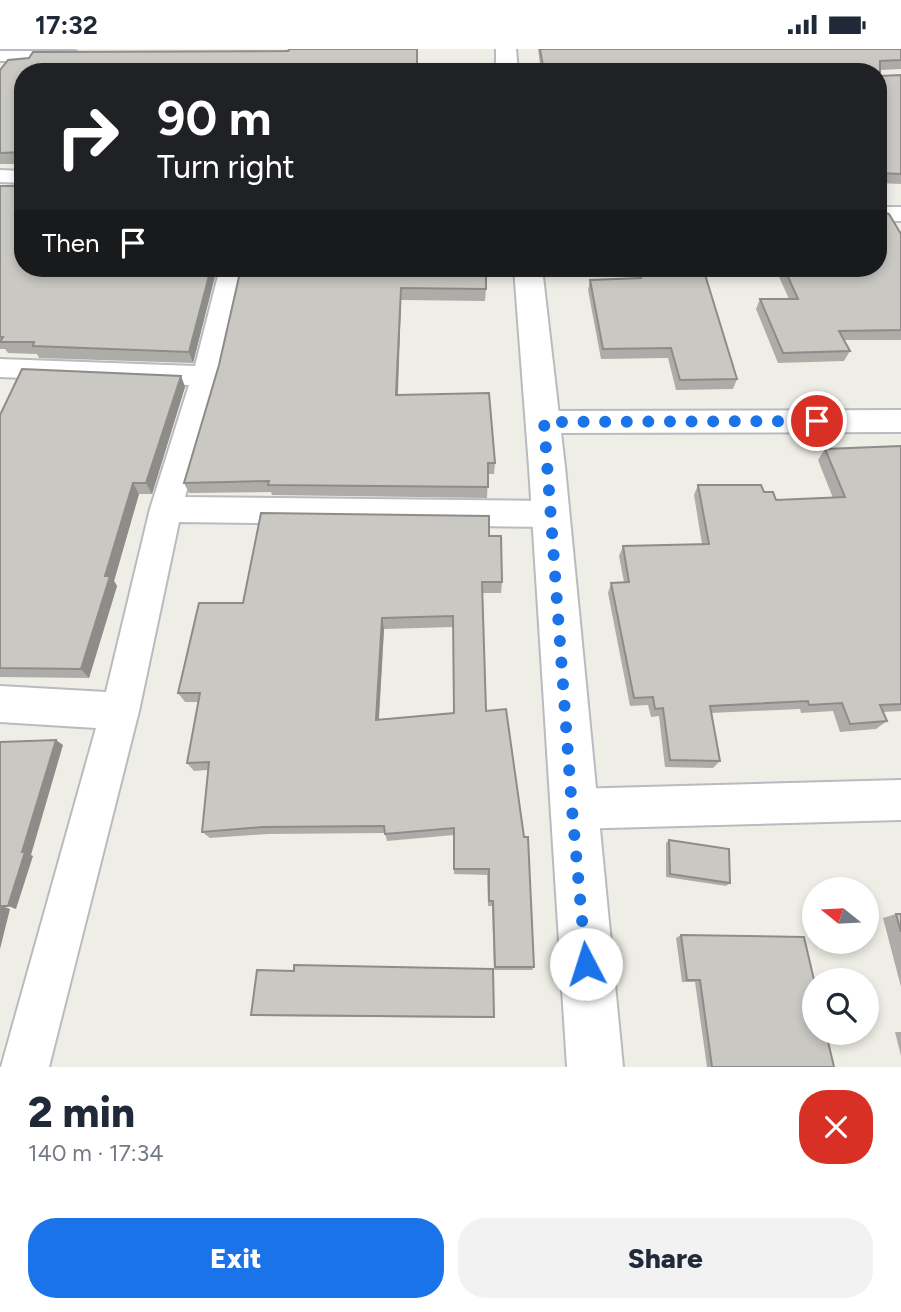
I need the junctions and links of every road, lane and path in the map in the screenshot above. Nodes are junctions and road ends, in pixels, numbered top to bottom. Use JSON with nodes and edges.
{"nodes":[{"id":1,"x":6,"y":49,"type":"edge"},
{"id":2,"x":0,"y":56,"type":"edge"},
{"id":3,"x":95,"y":56,"type":"edge"},
{"id":4,"x":230,"y":277,"type":"edge"},
{"id":5,"x":529,"y":277,"type":"edge"},
{"id":6,"x":0,"y":367,"type":"edge"},
{"id":7,"x":206,"y":376,"type":"junction"},
{"id":8,"x":901,"y":421,"type":"edge"},
{"id":9,"x":544,"y":422,"type":"junction"},
{"id":10,"x":166,"y":509,"type":"junction"},
{"id":11,"x":550,"y":514,"type":"junction"},
{"id":12,"x":0,"y":704,"type":"edge"},
{"id":13,"x":120,"y":711,"type":"junction"},
{"id":14,"x":901,"y":800,"type":"edge"},
{"id":15,"x":572,"y":809,"type":"junction"},
{"id":16,"x":25,"y":1067,"type":"edge"},
{"id":17,"x":595,"y":1067,"type":"edge"}],
"edges":[{"from":1,"to":2,"type":"street"},
{"from":2,"to":3,"type":"street"},
{"from":4,"to":7,"type":"street"},
{"from":5,"to":9,"type":"street"},
{"from":6,"to":7,"type":"street"},
{"from":7,"to":10,"type":"street"},
{"from":8,"to":9,"type":"street"},
{"from":9,"to":11,"type":"street"},
{"from":10,"to":11,"type":"street"},
{"from":10,"to":13,"type":"street"},
{"from":11,"to":15,"type":"street"},
{"from":12,"to":13,"type":"street"},
{"from":13,"to":16,"type":"street"},
{"from":14,"to":15,"type":"street"},
{"from":15,"to":17,"type":"street"}]}
